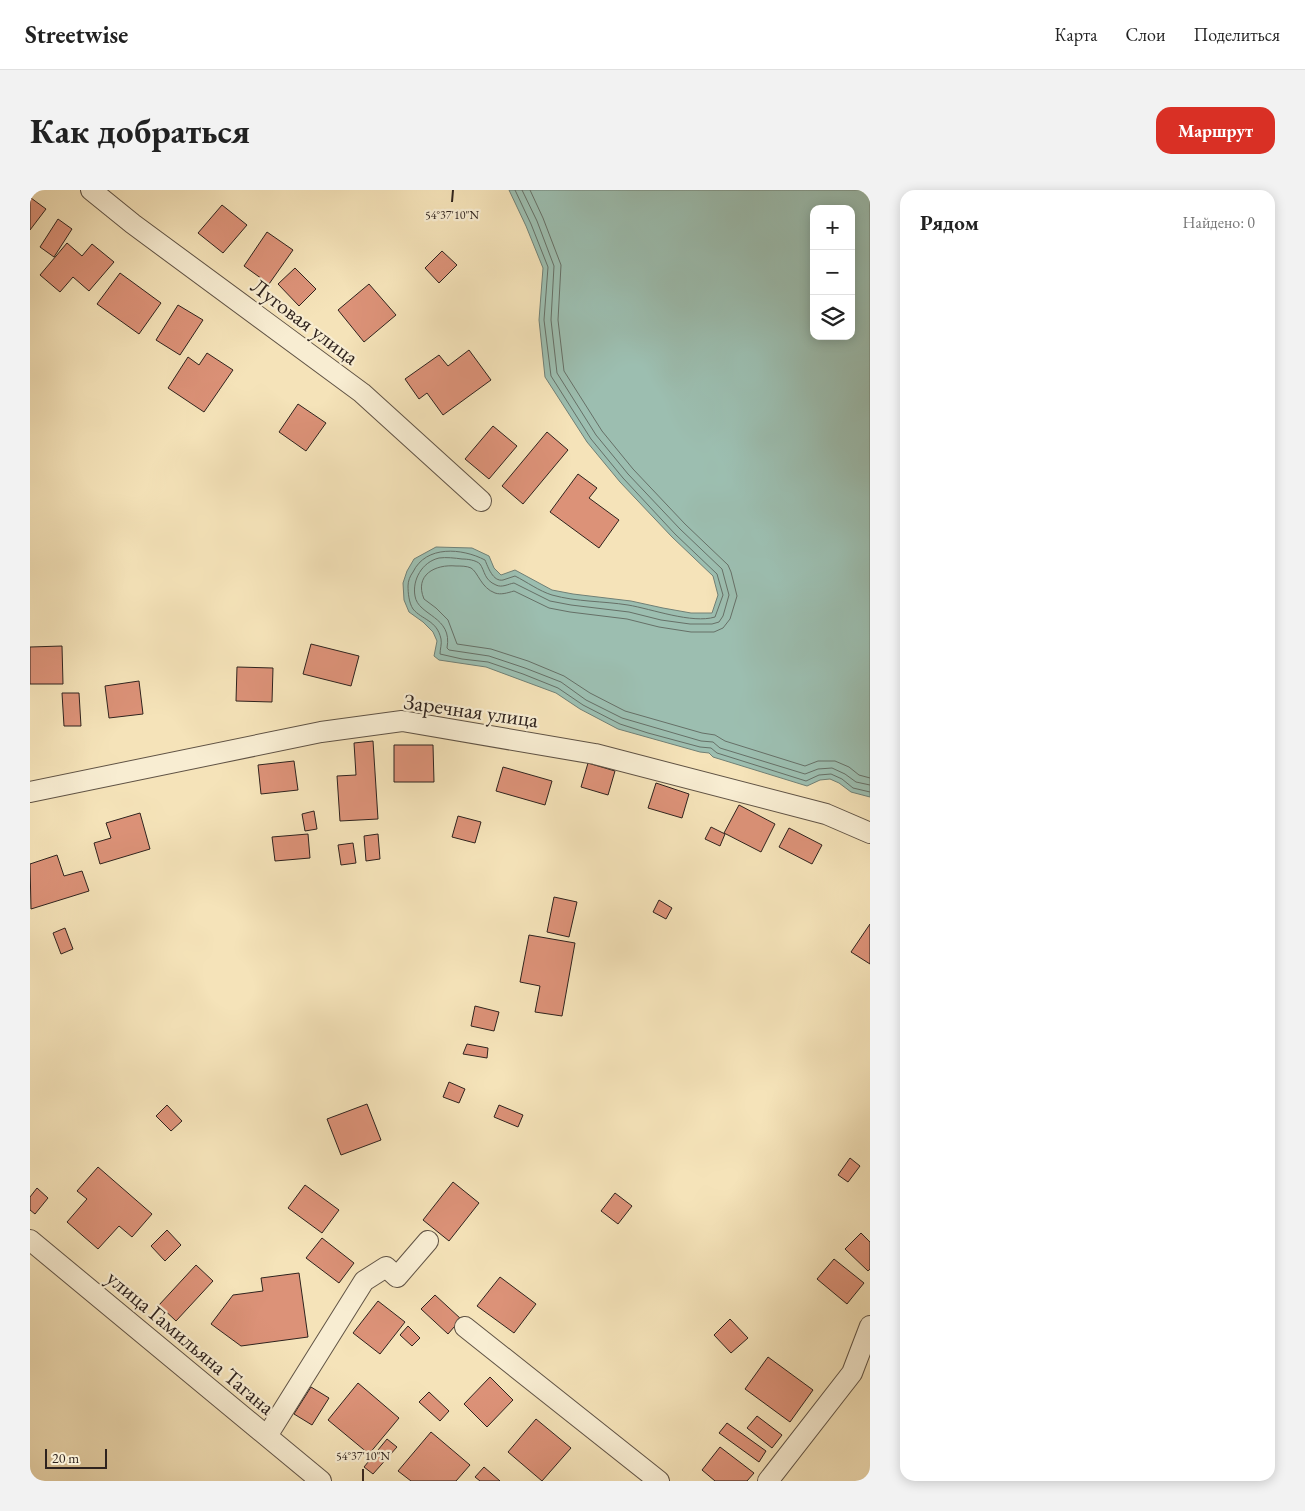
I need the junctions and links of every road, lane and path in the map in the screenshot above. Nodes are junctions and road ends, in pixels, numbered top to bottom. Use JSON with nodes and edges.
{"nodes":[{"id":1,"x":91,"y":190,"type":"edge"},
{"id":2,"x":481,"y":501,"type":"dead end"},
{"id":3,"x":30,"y":792,"type":"edge"},
{"id":4,"x":870,"y":833,"type":"edge"},
{"id":5,"x":30,"y":1240,"type":"edge"},
{"id":6,"x":428,"y":1241,"type":"dead end"},
{"id":7,"x":870,"y":1326,"type":"edge"},
{"id":8,"x":465,"y":1327,"type":"dead end"},
{"id":9,"x":267,"y":1436,"type":"junction"},
{"id":10,"x":321,"y":1481,"type":"edge"},
{"id":11,"x":659,"y":1481,"type":"edge"},
{"id":12,"x":768,"y":1481,"type":"edge"}],
"edges":[{"from":1,"to":2,"type":"street","name":"Луговая улица"},
{"from":3,"to":4,"type":"street","name":"Заречная улица"},
{"from":5,"to":9,"type":"street","name":"улица Гамильяна Тагана"},
{"from":6,"to":9,"type":"street"},
{"from":7,"to":12,"type":"street"},
{"from":8,"to":11,"type":"street"},
{"from":9,"to":10,"type":"street","name":"улица Гамильяна Тагана"}]}
